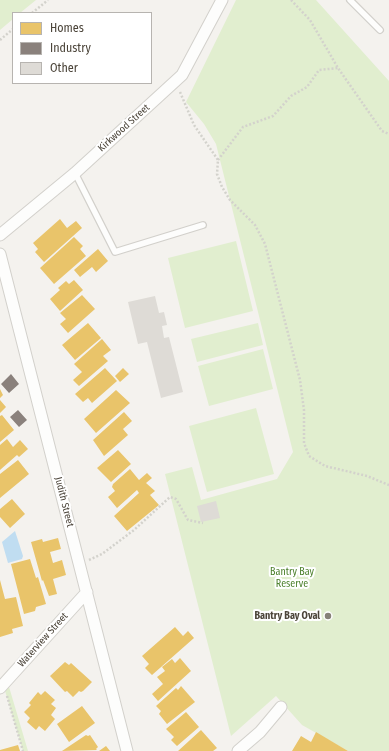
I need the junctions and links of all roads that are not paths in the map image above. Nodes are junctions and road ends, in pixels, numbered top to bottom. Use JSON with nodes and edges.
{"nodes":[{"id":1,"x":222,"y":0,"type":"edge"},
{"id":2,"x":350,"y":0,"type":"edge"},
{"id":3,"x":380,"y":30,"type":"dead end"},
{"id":4,"x":75,"y":173,"type":"junction"},
{"id":5,"x":203,"y":225,"type":"dead end"},
{"id":6,"x":0,"y":235,"type":"edge"},
{"id":7,"x":0,"y":254,"type":"edge"},
{"id":8,"x":87,"y":592,"type":"junction"},
{"id":9,"x":2,"y":686,"type":"edge"},
{"id":10,"x":281,"y":707,"type":"dead end"},
{"id":11,"x":127,"y":751,"type":"edge"},
{"id":12,"x":238,"y":751,"type":"edge"}],
"edges":[{"from":1,"to":4,"type":"street","name":"Kirkwood Street"},
{"from":2,"to":3,"type":"lane"},
{"from":4,"to":5,"type":"lane"},
{"from":4,"to":6,"type":"street","name":"Kirkwood Street"},
{"from":7,"to":8,"type":"street","name":"Judith Street"},
{"from":8,"to":9,"type":"street","name":"Waterview Street"},
{"from":8,"to":11,"type":"street","name":"Judith Street"},
{"from":10,"to":12,"type":"street"}]}
